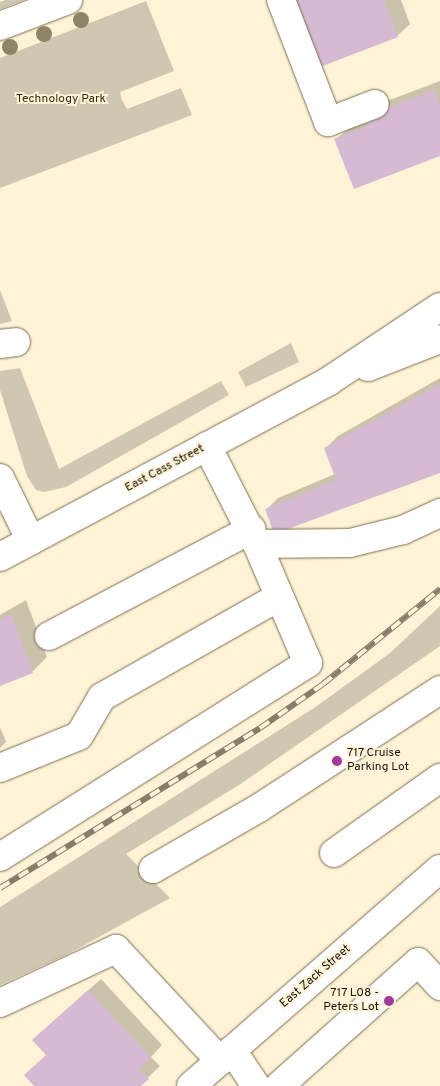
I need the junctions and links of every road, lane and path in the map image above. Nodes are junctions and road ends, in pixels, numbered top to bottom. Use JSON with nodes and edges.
{"nodes":[{"id":1,"x":68,"y":0,"type":"edge"},
{"id":2,"x":281,"y":0,"type":"edge"},
{"id":3,"x":0,"y":26,"type":"edge"},
{"id":4,"x":375,"y":104,"type":"dead end"},
{"id":5,"x":440,"y":307,"type":"edge"},
{"id":6,"x":440,"y":339,"type":"edge"},
{"id":7,"x":329,"y":381,"type":"junction"},
{"id":8,"x":207,"y":446,"type":"junction"},
{"id":9,"x":0,"y":478,"type":"edge"},
{"id":10,"x":440,"y":514,"type":"edge"},
{"id":11,"x":254,"y":536,"type":"junction"},
{"id":12,"x":31,"y":541,"type":"junction"},
{"id":13,"x":0,"y":557,"type":"edge"},
{"id":14,"x":279,"y":597,"type":"junction"},
{"id":15,"x":49,"y":636,"type":"dead end"},
{"id":16,"x":440,"y":690,"type":"edge"},
{"id":17,"x":0,"y":768,"type":"edge"},
{"id":18,"x":440,"y":778,"type":"edge"},
{"id":19,"x":334,"y":853,"type":"dead end"},
{"id":20,"x":0,"y":857,"type":"edge"},
{"id":21,"x":153,"y":869,"type":"dead end"},
{"id":22,"x":439,"y":872,"type":"edge"},
{"id":23,"x":440,"y":986,"type":"edge"},
{"id":24,"x":0,"y":1003,"type":"edge"},
{"id":25,"x":226,"y":1056,"type":"junction"},
{"id":26,"x":193,"y":1086,"type":"edge"},
{"id":27,"x":256,"y":1086,"type":"edge"},
{"id":28,"x":279,"y":1086,"type":"edge"}],
"edges":[{"from":1,"to":3,"type":"main road"},
{"from":2,"to":4,"type":"main road"},
{"from":5,"to":7,"type":"main road","name":"East Cass Street"},
{"from":6,"to":7,"type":"main road","name":"East Cass Street"},
{"from":7,"to":8,"type":"main road","name":"East Cass Street"},
{"from":8,"to":11,"type":"main road"},
{"from":8,"to":12,"type":"main road","name":"East Cass Street"},
{"from":9,"to":12,"type":"main road"},
{"from":10,"to":11,"type":"main road"},
{"from":11,"to":14,"type":"main road"},
{"from":11,"to":15,"type":"main road"},
{"from":12,"to":13,"type":"main road","name":"East Cass Street"},
{"from":14,"to":17,"type":"main road"},
{"from":14,"to":20,"type":"main road"},
{"from":16,"to":21,"type":"main road"},
{"from":18,"to":19,"type":"main road"},
{"from":22,"to":25,"type":"main road","name":"East Zack Street"},
{"from":23,"to":28,"type":"main road"},
{"from":24,"to":25,"type":"main road"},
{"from":25,"to":26,"type":"main road","name":"East Zack Street"},
{"from":25,"to":27,"type":"main road"}]}
